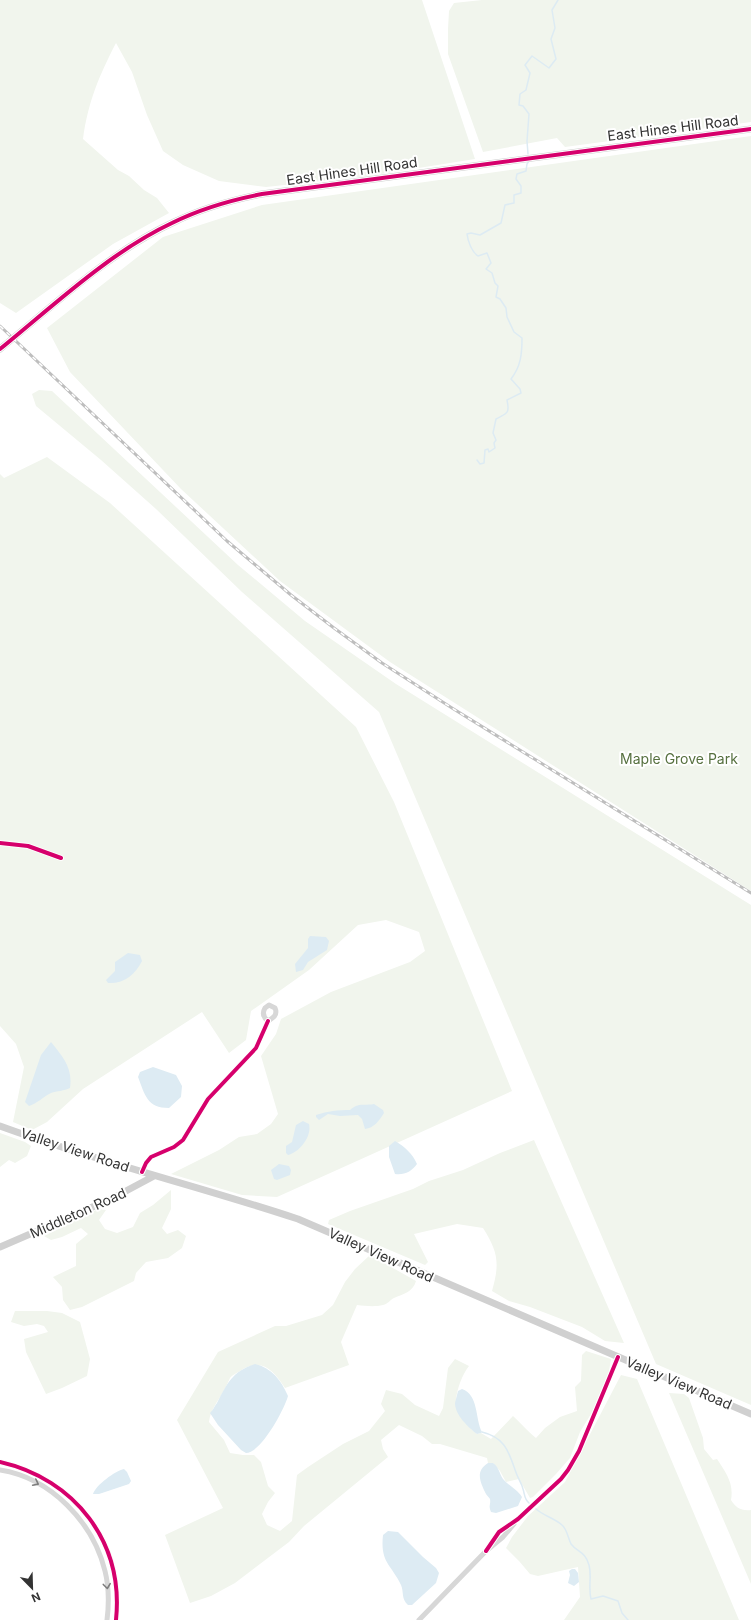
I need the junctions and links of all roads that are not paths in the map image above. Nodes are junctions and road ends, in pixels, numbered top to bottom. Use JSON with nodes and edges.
{"nodes":[{"id":1,"x":751,"y":129,"type":"edge"},
{"id":2,"x":0,"y":349,"type":"edge"},
{"id":3,"x":0,"y":843,"type":"edge"},
{"id":4,"x":61,"y":858,"type":"dead end"},
{"id":5,"x":268,"y":1021,"type":"dead end"},
{"id":6,"x":0,"y":1126,"type":"edge"},
{"id":7,"x":142,"y":1172,"type":"junction"},
{"id":8,"x":154,"y":1176,"type":"junction"},
{"id":9,"x":0,"y":1247,"type":"edge"},
{"id":10,"x":618,"y":1357,"type":"junction"},
{"id":11,"x":751,"y":1414,"type":"edge"},
{"id":12,"x":0,"y":1462,"type":"edge"},
{"id":13,"x":0,"y":1470,"type":"edge"},
{"id":14,"x":102,"y":1539,"type":"junction"},
{"id":15,"x":94,"y":1543,"type":"junction"},
{"id":16,"x":107,"y":1620,"type":"edge"},
{"id":17,"x":116,"y":1620,"type":"edge"},
{"id":18,"x":419,"y":1620,"type":"edge"}],
"edges":[{"from":1,"to":2,"type":"street","name":"East Hines Hill Road"},
{"from":3,"to":4,"type":"street"},
{"from":5,"to":7,"type":"street"},
{"from":6,"to":7,"type":"street","name":"Valley View Road"},
{"from":7,"to":8,"type":"street","name":"Valley View Road"},
{"from":8,"to":9,"type":"street","name":"Middleton Road"},
{"from":8,"to":10,"type":"street","name":"Valley View Road"},
{"from":10,"to":11,"type":"street","name":"Valley View Road"},
{"from":10,"to":18,"type":"street"},
{"from":12,"to":14,"type":"street"},
{"from":13,"to":15,"type":"street","one_way":true},
{"from":14,"to":15,"type":"street"},
{"from":14,"to":17,"type":"street"},
{"from":15,"to":16,"type":"street","one_way":true}]}
